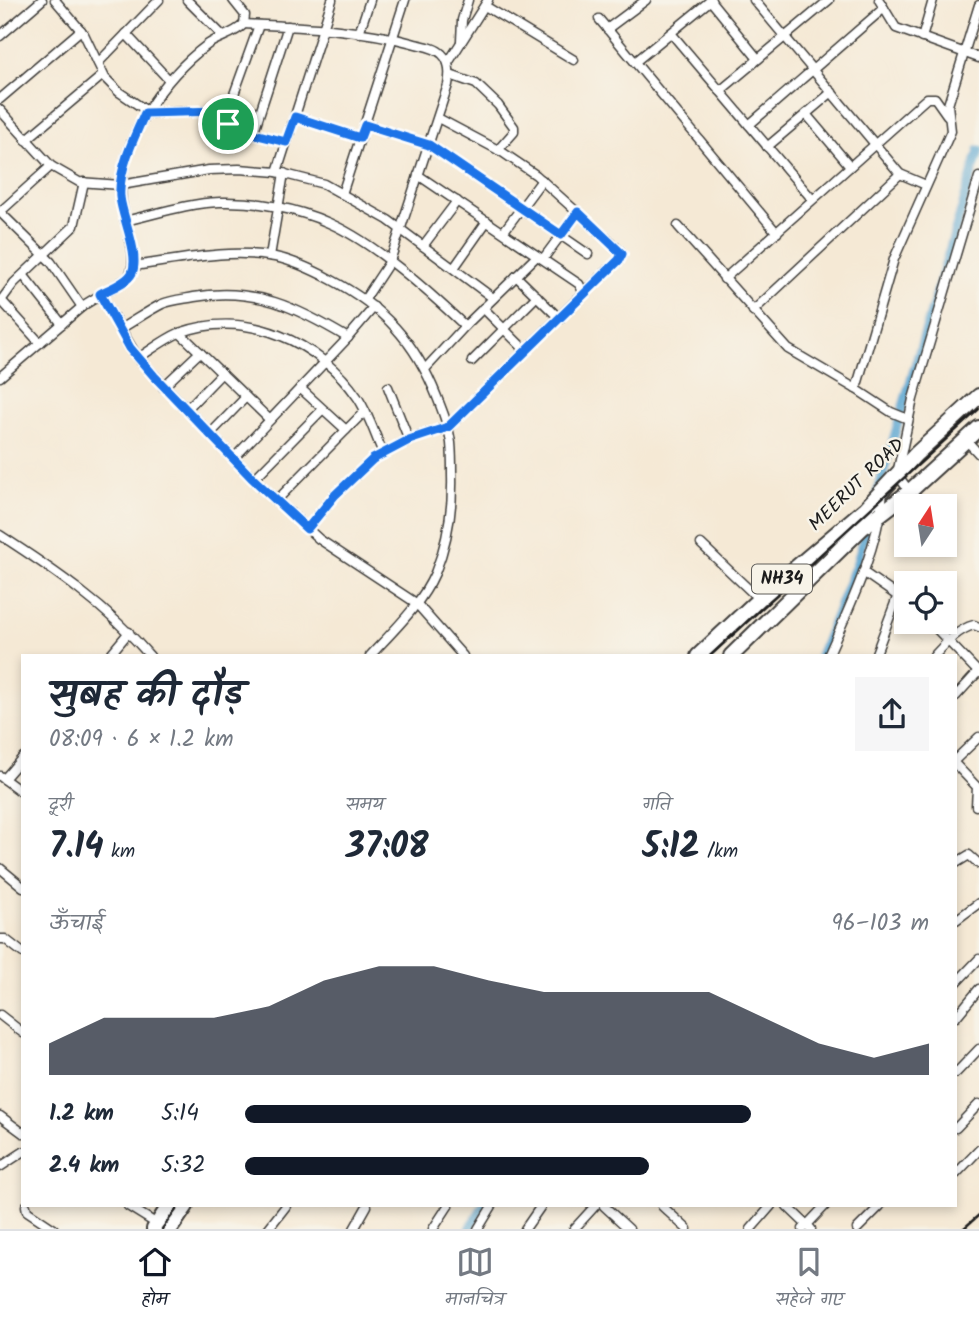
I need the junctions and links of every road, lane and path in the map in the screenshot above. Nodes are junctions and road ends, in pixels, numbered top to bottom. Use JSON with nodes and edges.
{"nodes":[{"id":1,"x":42,"y":0,"type":"edge"},
{"id":2,"x":55,"y":0,"type":"edge"},
{"id":3,"x":159,"y":0,"type":"edge"},
{"id":4,"x":187,"y":0,"type":"edge"},
{"id":5,"x":233,"y":0,"type":"edge"},
{"id":6,"x":332,"y":0,"type":"edge"},
{"id":7,"x":370,"y":0,"type":"edge"},
{"id":8,"x":405,"y":0,"type":"edge"},
{"id":9,"x":468,"y":0,"type":"edge"},
{"id":10,"x":646,"y":0,"type":"edge"},
{"id":11,"x":710,"y":0,"type":"edge"},
{"id":12,"x":830,"y":0,"type":"edge"},
{"id":13,"x":890,"y":0,"type":"edge"},
{"id":14,"x":933,"y":0,"type":"edge"},
{"id":15,"x":760,"y":2,"type":"edge"},
{"id":16,"x":486,"y":3,"type":"edge"},
{"id":17,"x":979,"y":5,"type":"edge"},
{"id":18,"x":883,"y":7,"type":"edge"},
{"id":19,"x":598,"y":19,"type":"dead end"},
{"id":20,"x":244,"y":24,"type":"junction"},
{"id":21,"x":258,"y":25,"type":"junction"},
{"id":22,"x":288,"y":26,"type":"junction"},
{"id":23,"x":322,"y":27,"type":"junction"},
{"id":24,"x":607,"y":29,"type":"junction"},
{"id":25,"x":82,"y":30,"type":"junction"},
{"id":26,"x":359,"y":33,"type":"junction"},
{"id":27,"x":671,"y":33,"type":"junction"},
{"id":28,"x":126,"y":34,"type":"junction"},
{"id":29,"x":0,"y":36,"type":"edge"},
{"id":30,"x":223,"y":36,"type":"junction"},
{"id":31,"x":785,"y":37,"type":"junction"},
{"id":32,"x":394,"y":38,"type":"junction"},
{"id":33,"x":922,"y":38,"type":"junction"},
{"id":34,"x":460,"y":44,"type":"junction"},
{"id":35,"x":964,"y":52,"type":"junction"},
{"id":36,"x":758,"y":58,"type":"junction"},
{"id":37,"x":979,"y":58,"type":"edge"},
{"id":38,"x":574,"y":60,"type":"dead end"},
{"id":39,"x":635,"y":62,"type":"junction"},
{"id":40,"x":98,"y":63,"type":"junction"},
{"id":41,"x":448,"y":63,"type":"junction"},
{"id":42,"x":814,"y":71,"type":"junction"},
{"id":43,"x":103,"y":75,"type":"junction"},
{"id":44,"x":450,"y":75,"type":"junction"},
{"id":45,"x":169,"y":80,"type":"junction"},
{"id":46,"x":720,"y":91,"type":"junction"},
{"id":47,"x":832,"y":92,"type":"junction"},
{"id":48,"x":0,"y":99,"type":"edge"},
{"id":49,"x":229,"y":107,"type":"junction"},
{"id":50,"x":0,"y":110,"type":"edge"},
{"id":51,"x":146,"y":112,"type":"junction"},
{"id":52,"x":806,"y":114,"type":"junction"},
{"id":53,"x":948,"y":116,"type":"junction"},
{"id":54,"x":295,"y":117,"type":"junction"},
{"id":55,"x":438,"y":118,"type":"junction"},
{"id":56,"x":365,"y":125,"type":"junction"},
{"id":57,"x":749,"y":125,"type":"junction"},
{"id":58,"x":253,"y":134,"type":"junction"},
{"id":59,"x":360,"y":138,"type":"junction"},
{"id":60,"x":26,"y":140,"type":"junction"},
{"id":61,"x":286,"y":142,"type":"junction"},
{"id":62,"x":875,"y":143,"type":"junction"},
{"id":63,"x":429,"y":145,"type":"junction"},
{"id":64,"x":767,"y":147,"type":"junction"},
{"id":65,"x":498,"y":150,"type":"junction"},
{"id":66,"x":51,"y":166,"type":"junction"},
{"id":67,"x":850,"y":166,"type":"junction"},
{"id":68,"x":280,"y":172,"type":"junction"},
{"id":69,"x":900,"y":174,"type":"junction"},
{"id":70,"x":418,"y":175,"type":"junction"},
{"id":71,"x":979,"y":177,"type":"edge"},
{"id":72,"x":542,"y":180,"type":"junction"},
{"id":73,"x":84,"y":182,"type":"junction"},
{"id":74,"x":121,"y":184,"type":"junction"},
{"id":75,"x":926,"y":185,"type":"junction"},
{"id":76,"x":342,"y":194,"type":"junction"},
{"id":77,"x":812,"y":200,"type":"junction"},
{"id":78,"x":457,"y":201,"type":"junction"},
{"id":79,"x":278,"y":207,"type":"junction"},
{"id":80,"x":521,"y":208,"type":"junction"},
{"id":81,"x":0,"y":212,"type":"edge"},
{"id":82,"x":578,"y":212,"type":"junction"},
{"id":83,"x":487,"y":220,"type":"junction"},
{"id":84,"x":125,"y":221,"type":"junction"},
{"id":85,"x":678,"y":226,"type":"dead end"},
{"id":86,"x":401,"y":229,"type":"junction"},
{"id":87,"x":503,"y":231,"type":"junction"},
{"id":88,"x":777,"y":233,"type":"junction"},
{"id":89,"x":561,"y":235,"type":"junction"},
{"id":90,"x":423,"y":246,"type":"junction"},
{"id":91,"x":588,"y":254,"type":"dead end"},
{"id":92,"x":45,"y":256,"type":"junction"},
{"id":93,"x":271,"y":257,"type":"junction"},
{"id":94,"x":540,"y":258,"type":"junction"},
{"id":95,"x":390,"y":261,"type":"junction"},
{"id":96,"x":133,"y":266,"type":"junction"},
{"id":97,"x":454,"y":268,"type":"junction"},
{"id":98,"x":24,"y":276,"type":"junction"},
{"id":99,"x":516,"y":276,"type":"junction"},
{"id":100,"x":724,"y":279,"type":"junction"},
{"id":101,"x":584,"y":293,"type":"junction"},
{"id":102,"x":100,"y":294,"type":"junction"},
{"id":103,"x":537,"y":296,"type":"junction"},
{"id":104,"x":493,"y":298,"type":"junction"},
{"id":105,"x":365,"y":299,"type":"junction"},
{"id":106,"x":1,"y":301,"type":"edge"},
{"id":107,"x":82,"y":307,"type":"junction"},
{"id":108,"x":374,"y":307,"type":"junction"},
{"id":109,"x":483,"y":308,"type":"junction"},
{"id":110,"x":753,"y":310,"type":"junction"},
{"id":111,"x":560,"y":319,"type":"junction"},
{"id":112,"x":62,"y":324,"type":"junction"},
{"id":113,"x":465,"y":326,"type":"junction"},
{"id":114,"x":120,"y":329,"type":"junction"},
{"id":115,"x":505,"y":329,"type":"junction"},
{"id":116,"x":180,"y":333,"type":"junction"},
{"id":117,"x":348,"y":338,"type":"junction"},
{"id":118,"x":40,"y":343,"type":"junction"},
{"id":119,"x":526,"y":351,"type":"junction"},
{"id":120,"x":200,"y":352,"type":"junction"},
{"id":121,"x":138,"y":358,"type":"junction"},
{"id":122,"x":472,"y":360,"type":"dead end"},
{"id":123,"x":326,"y":361,"type":"junction"},
{"id":124,"x":426,"y":368,"type":"junction"},
{"id":125,"x":222,"y":373,"type":"junction"},
{"id":126,"x":0,"y":377,"type":"edge"},
{"id":127,"x":163,"y":387,"type":"junction"},
{"id":128,"x":387,"y":387,"type":"dead end"},
{"id":129,"x":300,"y":388,"type":"junction"},
{"id":130,"x":856,"y":388,"type":"junction"},
{"id":131,"x":979,"y":396,"type":"edge"},
{"id":132,"x":246,"y":397,"type":"junction"},
{"id":133,"x":186,"y":410,"type":"junction"},
{"id":134,"x":322,"y":410,"type":"junction"},
{"id":135,"x":365,"y":411,"type":"junction"},
{"id":136,"x":902,"y":417,"type":"junction"},
{"id":137,"x":270,"y":420,"type":"junction"},
{"id":138,"x":448,"y":427,"type":"junction"},
{"id":139,"x":979,"y":428,"type":"edge"},
{"id":140,"x":346,"y":430,"type":"junction"},
{"id":141,"x":210,"y":434,"type":"junction"},
{"id":142,"x":409,"y":440,"type":"junction"},
{"id":143,"x":966,"y":440,"type":"junction"},
{"id":144,"x":383,"y":453,"type":"junction"},
{"id":145,"x":979,"y":454,"type":"edge"},
{"id":146,"x":234,"y":458,"type":"junction"},
{"id":147,"x":897,"y":474,"type":"junction"},
{"id":148,"x":254,"y":480,"type":"junction"},
{"id":149,"x":909,"y":491,"type":"junction"},
{"id":150,"x":276,"y":500,"type":"junction"},
{"id":151,"x":876,"y":510,"type":"junction"},
{"id":152,"x":307,"y":529,"type":"junction"},
{"id":153,"x":0,"y":535,"type":"edge"},
{"id":154,"x":701,"y":544,"type":"dead end"},
{"id":155,"x":863,"y":572,"type":"junction"},
{"id":156,"x":894,"y":592,"type":"edge"},
{"id":157,"x":759,"y":599,"type":"junction"},
{"id":158,"x":416,"y":603,"type":"junction"},
{"id":159,"x":894,"y":606,"type":"edge"},
{"id":160,"x":979,"y":627,"type":"edge"},
{"id":161,"x":129,"y":632,"type":"junction"},
{"id":162,"x":943,"y":634,"type":"edge"},
{"id":163,"x":949,"y":640,"type":"junction"},
{"id":164,"x":111,"y":654,"type":"edge"},
{"id":165,"x":148,"y":654,"type":"edge"},
{"id":166,"x":372,"y":654,"type":"edge"},
{"id":167,"x":461,"y":654,"type":"edge"},
{"id":168,"x":700,"y":654,"type":"edge"},
{"id":169,"x":733,"y":654,"type":"edge"},
{"id":170,"x":829,"y":654,"type":"edge"},
{"id":171,"x":876,"y":654,"type":"edge"},
{"id":172,"x":936,"y":654,"type":"edge"},
{"id":173,"x":978,"y":672,"type":"edge"},
{"id":174,"x":957,"y":695,"type":"edge"},
{"id":175,"x":979,"y":737,"type":"edge"},
{"id":176,"x":957,"y":758,"type":"edge"},
{"id":177,"x":21,"y":759,"type":"edge"},
{"id":178,"x":957,"y":766,"type":"edge"},
{"id":179,"x":2,"y":777,"type":"edge"},
{"id":180,"x":21,"y":791,"type":"edge"},
{"id":181,"x":975,"y":807,"type":"dead end"},
{"id":182,"x":957,"y":862,"type":"edge"},
{"id":183,"x":979,"y":864,"type":"edge"},
{"id":184,"x":0,"y":868,"type":"edge"},
{"id":185,"x":21,"y":885,"type":"edge"},
{"id":186,"x":979,"y":903,"type":"edge"},
{"id":187,"x":957,"y":919,"type":"edge"},
{"id":188,"x":0,"y":939,"type":"edge"},
{"id":189,"x":21,"y":951,"type":"edge"},
{"id":190,"x":979,"y":959,"type":"edge"},
{"id":191,"x":957,"y":983,"type":"edge"},
{"id":192,"x":979,"y":989,"type":"edge"},
{"id":193,"x":0,"y":1015,"type":"edge"},
{"id":194,"x":957,"y":1016,"type":"edge"},
{"id":195,"x":21,"y":1031,"type":"edge"},
{"id":196,"x":979,"y":1049,"type":"edge"},
{"id":197,"x":957,"y":1072,"type":"edge"},
{"id":198,"x":979,"y":1104,"type":"edge"},
{"id":199,"x":0,"y":1116,"type":"edge"},
{"id":200,"x":957,"y":1127,"type":"edge"},
{"id":201,"x":21,"y":1132,"type":"edge"},
{"id":202,"x":979,"y":1150,"type":"edge"},
{"id":203,"x":21,"y":1153,"type":"edge"},
{"id":204,"x":0,"y":1167,"type":"edge"},
{"id":205,"x":957,"y":1173,"type":"edge"},
{"id":206,"x":26,"y":1207,"type":"edge"},
{"id":207,"x":130,"y":1207,"type":"edge"},
{"id":208,"x":169,"y":1207,"type":"edge"},
{"id":209,"x":185,"y":1207,"type":"edge"},
{"id":210,"x":285,"y":1207,"type":"edge"},
{"id":211,"x":366,"y":1207,"type":"edge"},
{"id":212,"x":447,"y":1207,"type":"edge"},
{"id":213,"x":491,"y":1207,"type":"edge"},
{"id":214,"x":540,"y":1207,"type":"edge"},
{"id":215,"x":594,"y":1207,"type":"edge"},
{"id":216,"x":605,"y":1207,"type":"edge"},
{"id":217,"x":664,"y":1207,"type":"edge"},
{"id":218,"x":770,"y":1207,"type":"edge"},
{"id":219,"x":788,"y":1207,"type":"edge"},
{"id":220,"x":824,"y":1207,"type":"edge"},
{"id":221,"x":879,"y":1207,"type":"edge"},
{"id":222,"x":161,"y":1227,"type":"edge"},
{"id":223,"x":807,"y":1228,"type":"edge"},
{"id":224,"x":54,"y":1229,"type":"edge"},
{"id":225,"x":268,"y":1229,"type":"edge"},
{"id":226,"x":354,"y":1229,"type":"edge"},
{"id":227,"x":433,"y":1229,"type":"edge"},
{"id":228,"x":478,"y":1229,"type":"edge"},
{"id":229,"x":525,"y":1229,"type":"edge"},
{"id":230,"x":575,"y":1229,"type":"edge"},
{"id":231,"x":629,"y":1229,"type":"edge"},
{"id":232,"x":687,"y":1229,"type":"edge"},
{"id":233,"x":751,"y":1229,"type":"edge"},
{"id":234,"x":857,"y":1229,"type":"edge"}],
"edges":[{"from":1,"to":29,"type":"street"},
{"from":2,"to":25,"type":"street"},
{"from":3,"to":28,"type":"street"},
{"from":4,"to":30,"type":"street"},
{"from":5,"to":20,"type":"street"},
{"from":6,"to":23,"type":"street"},
{"from":7,"to":26,"type":"street"},
{"from":8,"to":32,"type":"street"},
{"from":9,"to":34,"type":"street"},
{"from":10,"to":24,"type":"street"},
{"from":11,"to":27,"type":"street"},
{"from":11,"to":36,"type":"street"},
{"from":12,"to":31,"type":"street"},
{"from":13,"to":18,"type":"street"},
{"from":14,"to":33,"type":"street"},
{"from":15,"to":31,"type":"street"},
{"from":16,"to":34,"type":"street"},
{"from":16,"to":38,"type":"street"},
{"from":17,"to":35,"type":"street"},
{"from":18,"to":33,"type":"street"},
{"from":18,"to":42,"type":"street"},
{"from":19,"to":24,"type":"street"},
{"from":20,"to":21,"type":"street"},
{"from":20,"to":30,"type":"street"},
{"from":21,"to":22,"type":"street"},
{"from":21,"to":49,"type":"street"},
{"from":22,"to":23,"type":"street"},
{"from":22,"to":58,"type":"street"},
{"from":23,"to":26,"type":"street"},
{"from":23,"to":54,"type":"street"},
{"from":24,"to":39,"type":"street"},
{"from":25,"to":40,"type":"street"},
{"from":25,"to":48,"type":"street"},
{"from":26,"to":32,"type":"street"},
{"from":27,"to":39,"type":"street"},
{"from":27,"to":46,"type":"street"},
{"from":28,"to":40,"type":"street"},
{"from":28,"to":45,"type":"street"},
{"from":30,"to":45,"type":"street"},
{"from":31,"to":36,"type":"street"},
{"from":31,"to":42,"type":"street"},
{"from":32,"to":41,"type":"street"},
{"from":32,"to":56,"type":"street"},
{"from":33,"to":35,"type":"street"},
{"from":34,"to":41,"type":"street"},
{"from":35,"to":37,"type":"street"},
{"from":35,"to":53,"type":"street"},
{"from":36,"to":46,"type":"street"},
{"from":39,"to":88,"type":"street"},
{"from":40,"to":43,"type":"street"},
{"from":41,"to":44,"type":"street"},
{"from":42,"to":47,"type":"street"},
{"from":42,"to":57,"type":"street"},
{"from":43,"to":51,"type":"street"},
{"from":43,"to":60,"type":"street"},
{"from":44,"to":55,"type":"street"},
{"from":44,"to":65,"type":"street"},
{"from":45,"to":51,"type":"street"},
{"from":46,"to":57,"type":"street"},
{"from":47,"to":52,"type":"street"},
{"from":47,"to":62,"type":"street"},
{"from":49,"to":51,"type":"street"},
{"from":49,"to":58,"type":"street"},
{"from":50,"to":60,"type":"street"},
{"from":51,"to":74,"type":"street"},
{"from":52,"to":64,"type":"street"},
{"from":52,"to":67,"type":"street"},
{"from":53,"to":62,"type":"street"},
{"from":53,"to":75,"type":"street"},
{"from":54,"to":59,"type":"street"},
{"from":54,"to":61,"type":"street"},
{"from":55,"to":63,"type":"street"},
{"from":55,"to":65,"type":"street"},
{"from":56,"to":59,"type":"street"},
{"from":56,"to":63,"type":"street"},
{"from":57,"to":64,"type":"street"},
{"from":58,"to":61,"type":"street"},
{"from":59,"to":76,"type":"street"},
{"from":60,"to":66,"type":"street"},
{"from":61,"to":68,"type":"street"},
{"from":62,"to":67,"type":"street"},
{"from":62,"to":69,"type":"street"},
{"from":63,"to":70,"type":"street"},
{"from":63,"to":80,"type":"street"},
{"from":64,"to":77,"type":"street"},
{"from":65,"to":72,"type":"street"},
{"from":66,"to":73,"type":"street"},
{"from":66,"to":81,"type":"street"},
{"from":67,"to":77,"type":"street"},
{"from":68,"to":74,"type":"street"},
{"from":68,"to":76,"type":"street"},
{"from":68,"to":79,"type":"street"},
{"from":69,"to":75,"type":"street"},
{"from":69,"to":110,"type":"street"},
{"from":70,"to":78,"type":"street"},
{"from":70,"to":86,"type":"street"},
{"from":71,"to":136,"type":"street"},
{"from":72,"to":80,"type":"street"},
{"from":72,"to":82,"type":"street"},
{"from":73,"to":74,"type":"street"},
{"from":73,"to":92,"type":"street"},
{"from":74,"to":84,"type":"street"},
{"from":75,"to":130,"type":"street"},
{"from":76,"to":86,"type":"street"},
{"from":77,"to":88,"type":"street"},
{"from":78,"to":83,"type":"street"},
{"from":78,"to":90,"type":"street"},
{"from":79,"to":84,"type":"street"},
{"from":79,"to":93,"type":"street"},
{"from":79,"to":95,"type":"street"},
{"from":80,"to":87,"type":"street"},
{"from":80,"to":89,"type":"street"},
{"from":81,"to":92,"type":"street"},
{"from":82,"to":89,"type":"street"},
{"from":82,"to":101,"type":"street"},
{"from":83,"to":87,"type":"street"},
{"from":83,"to":97,"type":"street"},
{"from":84,"to":96,"type":"street"},
{"from":85,"to":100,"type":"street"},
{"from":86,"to":90,"type":"street"},
{"from":86,"to":95,"type":"street"},
{"from":87,"to":94,"type":"street"},
{"from":88,"to":100,"type":"street"},
{"from":89,"to":91,"type":"street"},
{"from":89,"to":94,"type":"street"},
{"from":90,"to":97,"type":"street"},
{"from":92,"to":98,"type":"street"},
{"from":92,"to":107,"type":"street"},
{"from":93,"to":96,"type":"street"},
{"from":93,"to":105,"type":"street"},
{"from":94,"to":99,"type":"street"},
{"from":94,"to":101,"type":"street"},
{"from":95,"to":105,"type":"street"},
{"from":95,"to":113,"type":"street"},
{"from":96,"to":102,"type":"street"},
{"from":97,"to":104,"type":"street"},
{"from":98,"to":106,"type":"street"},
{"from":98,"to":112,"type":"street"},
{"from":99,"to":103,"type":"street"},
{"from":99,"to":104,"type":"street"},
{"from":100,"to":110,"type":"street"},
{"from":101,"to":111,"type":"street"},
{"from":102,"to":107,"type":"street"},
{"from":102,"to":114,"type":"street"},
{"from":103,"to":111,"type":"street"},
{"from":103,"to":115,"type":"street"},
{"from":104,"to":109,"type":"street"},
{"from":105,"to":108,"type":"street"},
{"from":106,"to":118,"type":"street"},
{"from":107,"to":112,"type":"street"},
{"from":108,"to":117,"type":"street"},
{"from":108,"to":124,"type":"street"},
{"from":109,"to":113,"type":"street"},
{"from":109,"to":115,"type":"street"},
{"from":110,"to":130,"type":"street"},
{"from":111,"to":119,"type":"street"},
{"from":112,"to":118,"type":"street"},
{"from":113,"to":124,"type":"street"},
{"from":114,"to":117,"type":"street"},
{"from":114,"to":121,"type":"street"},
{"from":115,"to":119,"type":"street"},
{"from":115,"to":122,"type":"street"},
{"from":116,"to":120,"type":"street"},
{"from":116,"to":121,"type":"street"},
{"from":116,"to":123,"type":"street"},
{"from":117,"to":123,"type":"street"},
{"from":118,"to":126,"type":"street"},
{"from":119,"to":138,"type":"street"},
{"from":120,"to":125,"type":"street"},
{"from":120,"to":127,"type":"street"},
{"from":121,"to":127,"type":"street"},
{"from":123,"to":129,"type":"street"},
{"from":123,"to":135,"type":"street"},
{"from":124,"to":138,"type":"street"},
{"from":125,"to":132,"type":"street"},
{"from":125,"to":133,"type":"street"},
{"from":127,"to":133,"type":"street"},
{"from":128,"to":142,"type":"street"},
{"from":129,"to":134,"type":"street"},
{"from":129,"to":137,"type":"street"},
{"from":130,"to":136,"type":"street"},
{"from":131,"to":147,"type":"highway","name":"MEERUT ROAD","number":"NH34"},
{"from":132,"to":137,"type":"street"},
{"from":132,"to":141,"type":"street"},
{"from":133,"to":141,"type":"street"},
{"from":134,"to":140,"type":"street"},
{"from":134,"to":148,"type":"street"},
{"from":135,"to":140,"type":"street"},
{"from":135,"to":144,"type":"street"},
{"from":136,"to":147,"type":"street"},
{"from":137,"to":146,"type":"street"},
{"from":138,"to":142,"type":"street"},
{"from":138,"to":158,"type":"street"},
{"from":139,"to":143,"type":"highway","name":"MEERUT ROAD","number":"NH34"},
{"from":140,"to":150,"type":"street"},
{"from":141,"to":146,"type":"street"},
{"from":142,"to":144,"type":"street"},
{"from":143,"to":145,"type":"street"},
{"from":143,"to":149,"type":"highway","name":"MEERUT ROAD","number":"NH34"},
{"from":144,"to":152,"type":"street"},
{"from":146,"to":148,"type":"street"},
{"from":147,"to":149,"type":"street"},
{"from":147,"to":151,"type":"highway","name":"MEERUT ROAD","number":"NH34"},
{"from":148,"to":150,"type":"street"},
{"from":149,"to":151,"type":"highway","name":"MEERUT ROAD","number":"NH34"},
{"from":150,"to":152,"type":"street"},
{"from":151,"to":155,"type":"street"},
{"from":151,"to":157,"type":"highway","name":"MEERUT ROAD","number":"NH34"},
{"from":151,"to":169,"type":"highway","name":"MEERUT ROAD","number":"NH34"},
{"from":152,"to":158,"type":"street"},
{"from":153,"to":161,"type":"street"},
{"from":154,"to":157,"type":"street"},
{"from":155,"to":156,"type":"street"},
{"from":155,"to":170,"type":"street"},
{"from":157,"to":168,"type":"highway","name":"MEERUT ROAD","number":"NH34"},
{"from":158,"to":166,"type":"street"},
{"from":158,"to":167,"type":"street"},
{"from":159,"to":171,"type":"street"},
{"from":160,"to":163,"type":"street"},
{"from":161,"to":164,"type":"street"},
{"from":161,"to":165,"type":"street"},
{"from":162,"to":163,"type":"street"},
{"from":163,"to":172,"type":"street"},
{"from":163,"to":173,"type":"street"},
{"from":173,"to":174,"type":"street"},
{"from":175,"to":176,"type":"street"},
{"from":177,"to":179,"type":"street"},
{"from":178,"to":181,"type":"street"},
{"from":179,"to":180,"type":"street"},
{"from":182,"to":183,"type":"street"},
{"from":184,"to":185,"type":"street"},
{"from":186,"to":187,"type":"street"},
{"from":188,"to":189,"type":"street"},
{"from":190,"to":191,"type":"street"},
{"from":192,"to":194,"type":"street"},
{"from":193,"to":195,"type":"street"},
{"from":196,"to":197,"type":"street"},
{"from":198,"to":200,"type":"street"},
{"from":199,"to":201,"type":"street"},
{"from":202,"to":205,"type":"street"},
{"from":203,"to":204,"type":"street"},
{"from":206,"to":224,"type":"street"},
{"from":207,"to":222,"type":"street"},
{"from":208,"to":222,"type":"highway"},
{"from":209,"to":222,"type":"highway"},
{"from":210,"to":225,"type":"street"},
{"from":211,"to":226,"type":"street"},
{"from":212,"to":227,"type":"street"},
{"from":213,"to":228,"type":"street"},
{"from":214,"to":229,"type":"street"},
{"from":215,"to":230,"type":"street"},
{"from":216,"to":231,"type":"street"},
{"from":217,"to":232,"type":"street"},
{"from":218,"to":233,"type":"street"},
{"from":219,"to":223,"type":"street"},
{"from":220,"to":223,"type":"street"},
{"from":221,"to":234,"type":"street"}]}
